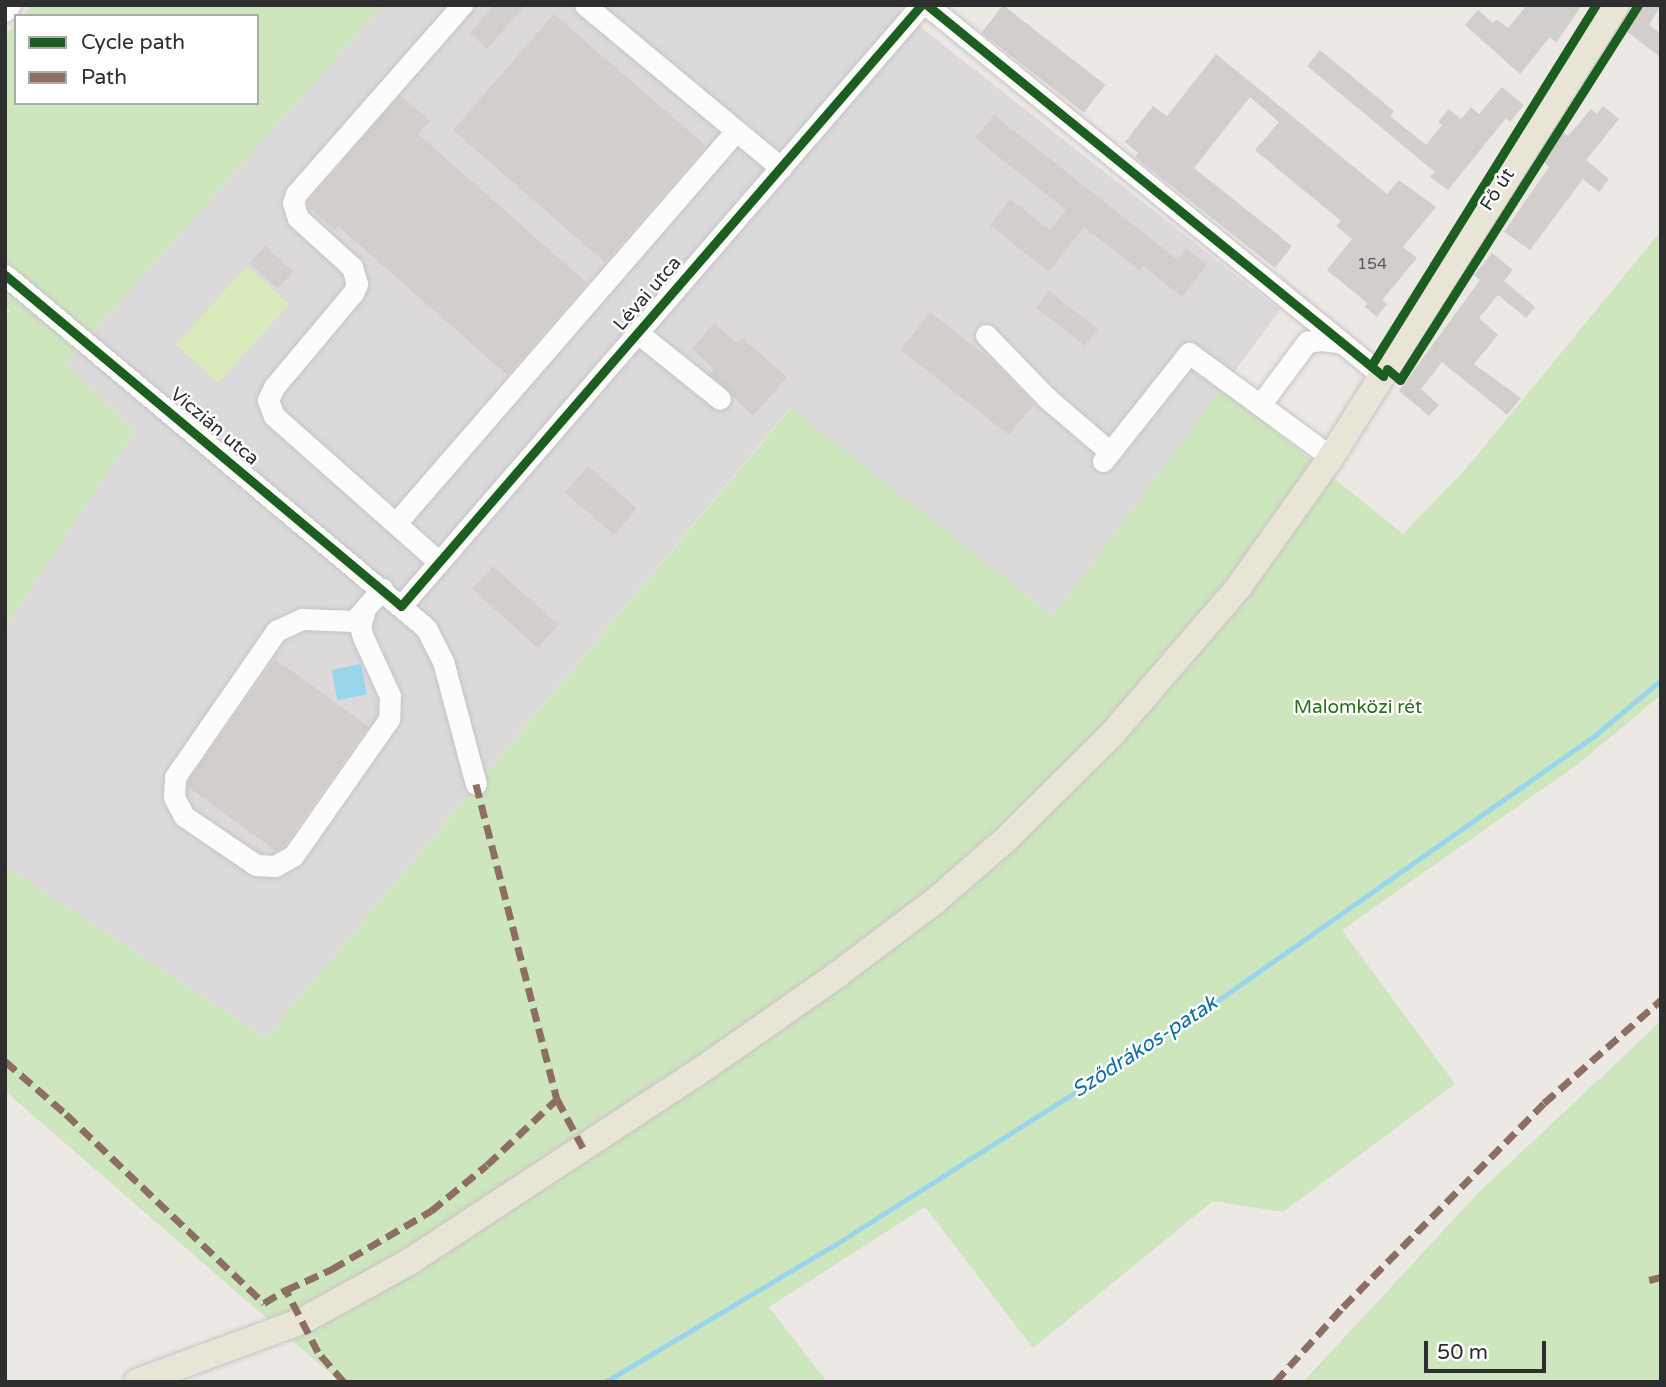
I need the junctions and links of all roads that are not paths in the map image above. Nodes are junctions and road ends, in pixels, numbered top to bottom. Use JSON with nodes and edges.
{"nodes":[{"id":1,"x":10,"y":5,"type":"edge"},
{"id":2,"x":462,"y":5,"type":"edge"},
{"id":3,"x":585,"y":5,"type":"edge"},
{"id":4,"x":922,"y":5,"type":"edge"},
{"id":5,"x":927,"y":5,"type":"edge"},
{"id":6,"x":1616,"y":5,"type":"edge"},
{"id":7,"x":5,"y":11,"type":"edge"},
{"id":8,"x":736,"y":131,"type":"junction"},
{"id":9,"x":781,"y":168,"type":"junction"},
{"id":10,"x":5,"y":275,"type":"edge"},
{"id":11,"x":638,"y":332,"type":"junction"},
{"id":12,"x":986,"y":335,"type":"dead end"},
{"id":13,"x":1343,"y":343,"type":"junction"},
{"id":14,"x":1383,"y":376,"type":"junction"},
{"id":15,"x":720,"y":399,"type":"dead end"},
{"id":16,"x":1260,"y":405,"type":"junction"},
{"id":17,"x":1331,"y":457,"type":"junction"},
{"id":18,"x":396,"y":523,"type":"junction"},
{"id":19,"x":439,"y":562,"type":"junction"},
{"id":20,"x":382,"y":589,"type":"junction"},
{"id":21,"x":401,"y":606,"type":"junction"},
{"id":22,"x":364,"y":613,"type":"junction"},
{"id":23,"x":476,"y":784,"type":"dead end"},
{"id":24,"x":137,"y":1382,"type":"edge"}],
"edges":[{"from":1,"to":7,"type":"street"},
{"from":2,"to":18,"type":"street"},
{"from":3,"to":8,"type":"street"},
{"from":4,"to":9,"type":"street","name":"Lévai utca"},
{"from":5,"to":13,"type":"street"},
{"from":6,"to":14,"type":"main road","name":"Fő út"},
{"from":8,"to":9,"type":"street"},
{"from":8,"to":18,"type":"street"},
{"from":9,"to":11,"type":"street","name":"Lévai utca"},
{"from":10,"to":20,"type":"street","name":"Viczián utca"},
{"from":11,"to":15,"type":"street"},
{"from":11,"to":19,"type":"street","name":"Lévai utca"},
{"from":12,"to":16,"type":"street"},
{"from":13,"to":14,"type":"street"},
{"from":13,"to":16,"type":"street"},
{"from":14,"to":17,"type":"main road","name":"Fő út"},
{"from":16,"to":17,"type":"street"},
{"from":17,"to":24,"type":"main road","name":"Fő út"},
{"from":18,"to":19,"type":"street"},
{"from":19,"to":21,"type":"street","name":"Lévai utca"},
{"from":20,"to":21,"type":"street","name":"Viczián utca"},
{"from":20,"to":22,"type":"street"},
{"from":21,"to":23,"type":"street","name":"Viczián utca"},
{"from":22,"to":22,"type":"street"}]}
